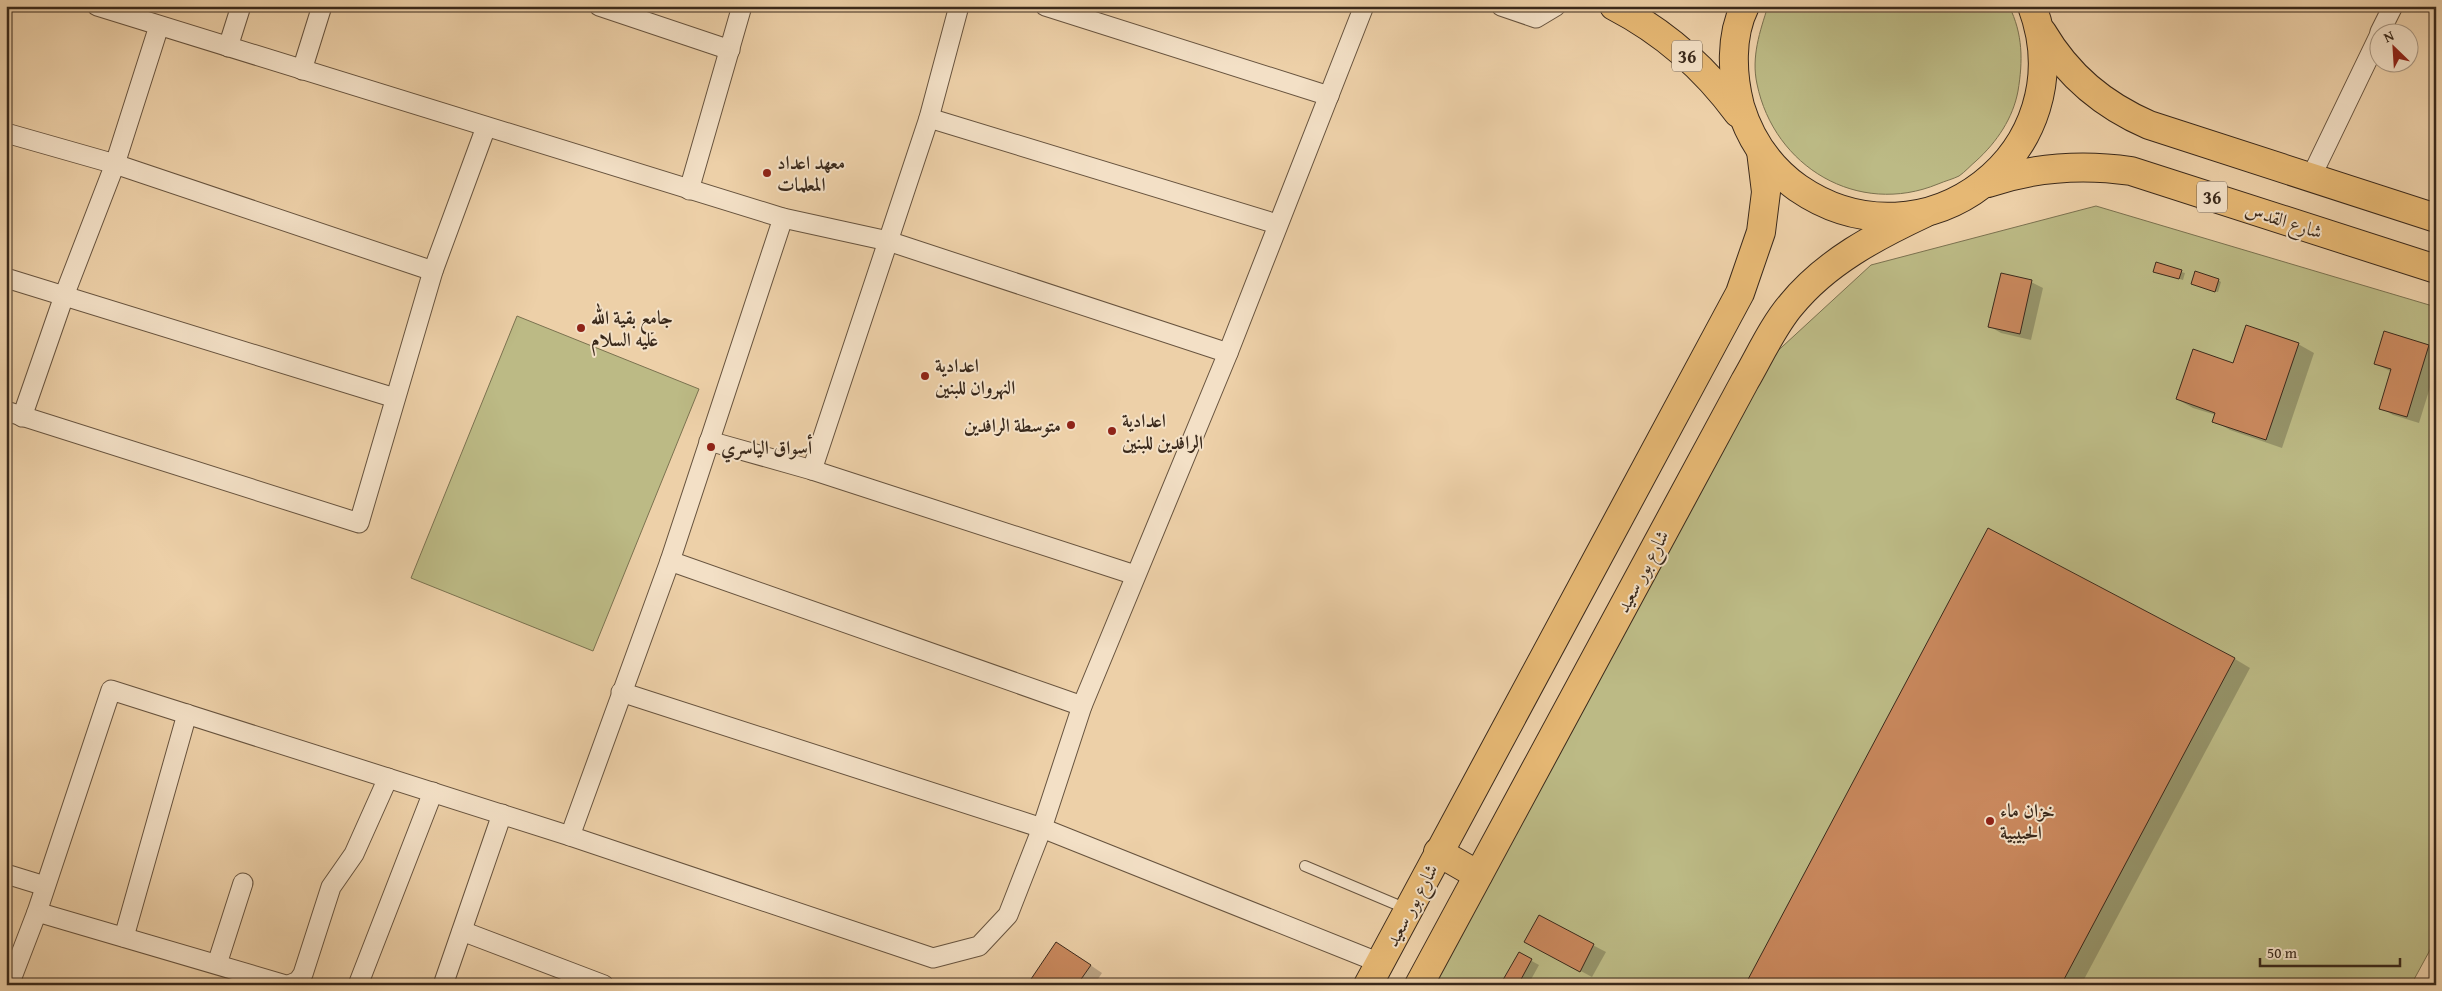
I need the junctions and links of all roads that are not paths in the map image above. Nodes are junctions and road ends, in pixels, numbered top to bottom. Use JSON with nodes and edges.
{"nodes":[{"id":1,"x":97,"y":6,"type":"edge"},
{"id":2,"x":240,"y":6,"type":"edge"},
{"id":3,"x":322,"y":6,"type":"edge"},
{"id":4,"x":599,"y":6,"type":"edge"},
{"id":5,"x":742,"y":6,"type":"edge"},
{"id":6,"x":959,"y":6,"type":"edge"},
{"id":7,"x":1045,"y":6,"type":"edge"},
{"id":8,"x":1364,"y":6,"type":"edge"},
{"id":9,"x":1502,"y":6,"type":"edge"},
{"id":10,"x":1556,"y":6,"type":"edge"},
{"id":11,"x":1614,"y":6,"type":"edge"},
{"id":12,"x":1745,"y":6,"type":"edge"},
{"id":13,"x":2393,"y":6,"type":"edge"},
{"id":14,"x":2036,"y":18,"type":"edge"},
{"id":15,"x":2385,"y":22,"type":"edge"},
{"id":16,"x":159,"y":26,"type":"junction"},
{"id":17,"x":228,"y":47,"type":"junction"},
{"id":18,"x":730,"y":50,"type":"junction"},
{"id":19,"x":2370,"y":54,"type":"edge"},
{"id":20,"x":302,"y":70,"type":"junction"},
{"id":21,"x":1328,"y":96,"type":"junction"},
{"id":22,"x":929,"y":118,"type":"junction"},
{"id":23,"x":1745,"y":123,"type":"junction"},
{"id":24,"x":486,"y":127,"type":"junction"},
{"id":25,"x":6,"y":133,"type":"edge"},
{"id":26,"x":1760,"y":151,"type":"junction"},
{"id":27,"x":115,"y":164,"type":"junction"},
{"id":28,"x":2310,"y":177,"type":"junction"},
{"id":29,"x":1984,"y":185,"type":"junction"},
{"id":30,"x":689,"y":190,"type":"junction"},
{"id":31,"x":1926,"y":213,"type":"junction"},
{"id":32,"x":783,"y":218,"type":"junction"},
{"id":33,"x":2436,"y":218,"type":"edge"},
{"id":34,"x":1278,"y":224,"type":"junction"},
{"id":35,"x":888,"y":241,"type":"junction"},
{"id":36,"x":2436,"y":269,"type":"edge"},
{"id":37,"x":433,"y":271,"type":"junction"},
{"id":38,"x":6,"y":278,"type":"edge"},
{"id":39,"x":64,"y":296,"type":"junction"},
{"id":40,"x":1228,"y":352,"type":"junction"},
{"id":41,"x":395,"y":398,"type":"junction"},
{"id":42,"x":14,"y":414,"type":"edge"},
{"id":43,"x":709,"y":441,"type":"junction"},
{"id":44,"x":812,"y":470,"type":"junction"},
{"id":45,"x":670,"y":561,"type":"junction"},
{"id":46,"x":1135,"y":575,"type":"junction"},
{"id":47,"x":620,"y":692,"type":"junction"},
{"id":48,"x":1082,"y":706,"type":"junction"},
{"id":49,"x":187,"y":714,"type":"junction"},
{"id":50,"x":388,"y":778,"type":"junction"},
{"id":51,"x":433,"y":792,"type":"junction"},
{"id":52,"x":502,"y":814,"type":"junction"},
{"id":53,"x":1042,"y":828,"type":"junction"},
{"id":54,"x":570,"y":836,"type":"junction"},
{"id":55,"x":1438,"y":852,"type":"junction"},
{"id":56,"x":1305,"y":866,"type":"dead end"},
{"id":57,"x":6,"y":874,"type":"edge"},
{"id":58,"x":1478,"y":875,"type":"junction"},
{"id":59,"x":243,"y":883,"type":"dead end"},
{"id":60,"x":45,"y":886,"type":"junction"},
{"id":61,"x":1408,"y":909,"type":"junction"},
{"id":62,"x":37,"y":912,"type":"junction"},
{"id":63,"x":462,"y":931,"type":"junction"},
{"id":64,"x":124,"y":937,"type":"junction"},
{"id":65,"x":217,"y":964,"type":"junction"},
{"id":66,"x":1374,"y":974,"type":"edge"},
{"id":67,"x":9,"y":985,"type":"edge"},
{"id":68,"x":288,"y":985,"type":"edge"},
{"id":69,"x":358,"y":985,"type":"edge"},
{"id":70,"x":443,"y":985,"type":"edge"},
{"id":71,"x":604,"y":985,"type":"edge"},
{"id":72,"x":1419,"y":985,"type":"edge"}],
"edges":[{"from":1,"to":16,"type":"street"},
{"from":2,"to":17,"type":"street"},
{"from":3,"to":20,"type":"street"},
{"from":4,"to":18,"type":"street"},
{"from":5,"to":18,"type":"street"},
{"from":6,"to":22,"type":"street"},
{"from":7,"to":21,"type":"street"},
{"from":8,"to":21,"type":"street"},
{"from":9,"to":10,"type":"street"},
{"from":11,"to":23,"type":"main road","number":"36"},
{"from":12,"to":23,"type":"main road"},
{"from":13,"to":15,"type":"street"},
{"from":14,"to":28,"type":"main road"},
{"from":14,"to":29,"type":"main road"},
{"from":16,"to":17,"type":"street"},
{"from":16,"to":27,"type":"street"},
{"from":17,"to":20,"type":"street"},
{"from":18,"to":30,"type":"street"},
{"from":19,"to":28,"type":"street"},
{"from":20,"to":24,"type":"street"},
{"from":21,"to":34,"type":"street"},
{"from":22,"to":34,"type":"street"},
{"from":22,"to":35,"type":"street"},
{"from":23,"to":26,"type":"main road"},
{"from":24,"to":30,"type":"street"},
{"from":24,"to":37,"type":"street"},
{"from":25,"to":27,"type":"street"},
{"from":26,"to":31,"type":"main road"},
{"from":26,"to":55,"type":"main road","name":"شارع بور سعيد"},
{"from":27,"to":37,"type":"street"},
{"from":27,"to":39,"type":"street"},
{"from":28,"to":33,"type":"main road"},
{"from":29,"to":31,"type":"main road"},
{"from":29,"to":36,"type":"main road","name":"شارع القدس","number":"36"},
{"from":30,"to":32,"type":"street"},
{"from":31,"to":58,"type":"main road","name":"شارع بور سعيد"},
{"from":32,"to":35,"type":"street"},
{"from":32,"to":43,"type":"street"},
{"from":34,"to":40,"type":"street"},
{"from":35,"to":40,"type":"street"},
{"from":35,"to":44,"type":"street"},
{"from":37,"to":41,"type":"street"},
{"from":38,"to":39,"type":"street"},
{"from":39,"to":41,"type":"street"},
{"from":39,"to":42,"type":"street"},
{"from":40,"to":46,"type":"street"},
{"from":41,"to":42,"type":"street"},
{"from":43,"to":44,"type":"street"},
{"from":43,"to":45,"type":"street"},
{"from":44,"to":46,"type":"street"},
{"from":45,"to":47,"type":"street"},
{"from":45,"to":48,"type":"street"},
{"from":46,"to":48,"type":"street"},
{"from":47,"to":53,"type":"street"},
{"from":47,"to":54,"type":"street"},
{"from":48,"to":53,"type":"street"},
{"from":49,"to":50,"type":"street"},
{"from":49,"to":60,"type":"street"},
{"from":49,"to":64,"type":"street"},
{"from":50,"to":51,"type":"street"},
{"from":50,"to":68,"type":"street"},
{"from":51,"to":52,"type":"street"},
{"from":51,"to":69,"type":"street"},
{"from":52,"to":54,"type":"street"},
{"from":52,"to":63,"type":"street"},
{"from":53,"to":54,"type":"street"},
{"from":53,"to":66,"type":"street"},
{"from":55,"to":58,"type":"main road"},
{"from":55,"to":61,"type":"main road","name":"شارع بور سعيد"},
{"from":56,"to":61,"type":"lane"},
{"from":57,"to":60,"type":"street"},
{"from":58,"to":72,"type":"main road","name":"شارع بور سعيد"},
{"from":59,"to":65,"type":"street"},
{"from":60,"to":62,"type":"street"},
{"from":61,"to":66,"type":"main road","name":"شارع بور سعيد"},
{"from":62,"to":64,"type":"street"},
{"from":62,"to":67,"type":"street"},
{"from":63,"to":70,"type":"street"},
{"from":63,"to":71,"type":"street"},
{"from":64,"to":65,"type":"street"},
{"from":65,"to":68,"type":"street"}]}
